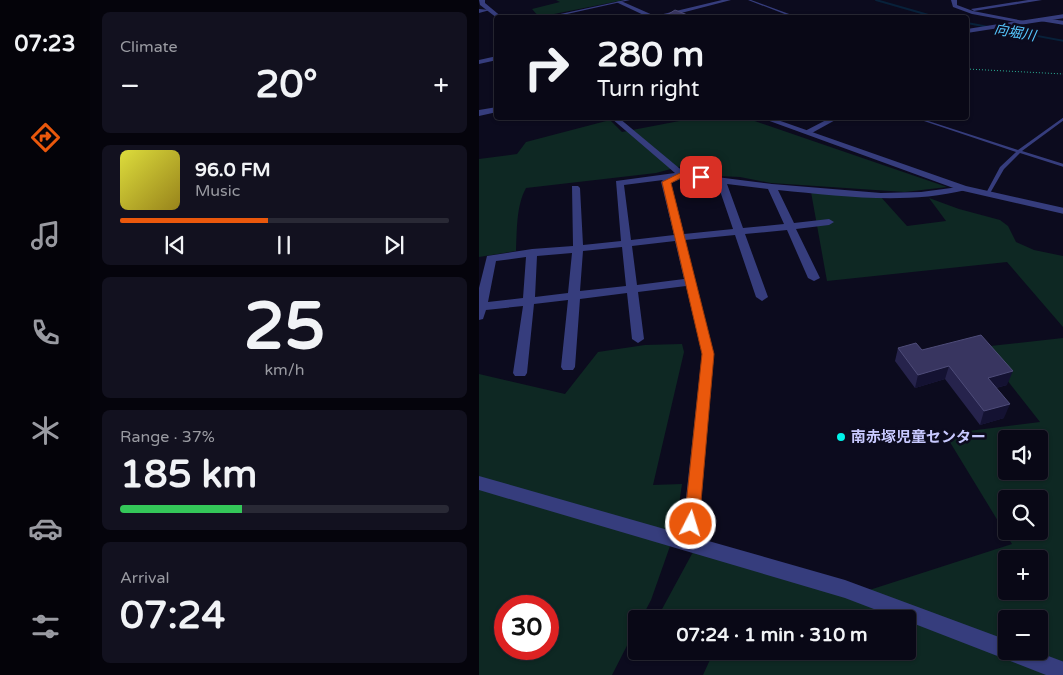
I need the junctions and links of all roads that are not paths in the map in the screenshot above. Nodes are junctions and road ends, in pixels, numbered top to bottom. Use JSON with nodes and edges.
{"nodes":[{"id":1,"x":482,"y":0,"type":"edge"},
{"id":2,"x":629,"y":0,"type":"edge"},
{"id":3,"x":728,"y":0,"type":"edge"},
{"id":4,"x":749,"y":0,"type":"edge"},
{"id":5,"x":954,"y":0,"type":"edge"},
{"id":6,"x":1039,"y":0,"type":"edge"},
{"id":7,"x":619,"y":2,"type":"junction"},
{"id":8,"x":487,"y":10,"type":"junction"},
{"id":9,"x":967,"y":10,"type":"junction"},
{"id":10,"x":479,"y":11,"type":"edge"},
{"id":11,"x":673,"y":12,"type":"junction"},
{"id":12,"x":495,"y":15,"type":"edge"},
{"id":13,"x":557,"y":15,"type":"edge"},
{"id":14,"x":648,"y":15,"type":"edge"},
{"id":15,"x":661,"y":15,"type":"edge"},
{"id":16,"x":679,"y":15,"type":"edge"},
{"id":17,"x":791,"y":15,"type":"edge"},
{"id":18,"x":1063,"y":16,"type":"edge"},
{"id":19,"x":1042,"y":20,"type":"junction"},
{"id":20,"x":1026,"y":22,"type":"junction"},
{"id":21,"x":1063,"y":22,"type":"edge"},
{"id":22,"x":969,"y":31,"type":"edge"},
{"id":23,"x":494,"y":59,"type":"edge"},
{"id":24,"x":479,"y":62,"type":"edge"},
{"id":25,"x":494,"y":110,"type":"edge"},
{"id":26,"x":479,"y":113,"type":"edge"},
{"id":27,"x":1063,"y":118,"type":"edge"},
{"id":28,"x":617,"y":120,"type":"edge"},
{"id":29,"x":771,"y":120,"type":"edge"},
{"id":30,"x":831,"y":120,"type":"edge"},
{"id":31,"x":923,"y":120,"type":"edge"},
{"id":32,"x":807,"y":132,"type":"junction"},
{"id":33,"x":1019,"y":151,"type":"junction"},
{"id":34,"x":1063,"y":166,"type":"edge"},
{"id":35,"x":682,"y":175,"type":"junction"},
{"id":36,"x":721,"y":180,"type":"junction"},
{"id":37,"x":772,"y":187,"type":"junction"},
{"id":38,"x":575,"y":188,"type":"dead end"},
{"id":39,"x":963,"y":188,"type":"junction"},
{"id":40,"x":987,"y":195,"type":"junction"},
{"id":41,"x":1063,"y":211,"type":"edge"},
{"id":42,"x":829,"y":222,"type":"dead end"},
{"id":43,"x":789,"y":226,"type":"junction"},
{"id":44,"x":739,"y":231,"type":"junction"},
{"id":45,"x":679,"y":237,"type":"junction"},
{"id":46,"x":627,"y":243,"type":"junction"},
{"id":47,"x":578,"y":248,"type":"junction"},
{"id":48,"x":532,"y":252,"type":"junction"},
{"id":49,"x":814,"y":278,"type":"dead end"},
{"id":50,"x":689,"y":282,"type":"junction"},
{"id":51,"x":632,"y":289,"type":"junction"},
{"id":52,"x":574,"y":296,"type":"junction"},
{"id":53,"x":762,"y":297,"type":"dead end"},
{"id":54,"x":529,"y":301,"type":"junction"},
{"id":55,"x":480,"y":310,"type":"edge"},
{"id":56,"x":638,"y":339,"type":"dead end"},
{"id":57,"x":568,"y":367,"type":"dead end"},
{"id":58,"x":519,"y":373,"type":"dead end"},
{"id":59,"x":479,"y":483,"type":"edge"},
{"id":60,"x":689,"y":543,"type":"junction"},
{"id":61,"x":998,"y":647,"type":"edge"},
{"id":62,"x":1032,"y":660,"type":"edge"},
{"id":63,"x":1063,"y":672,"type":"edge"}],
"edges":[{"from":1,"to":8,"type":"street"},
{"from":2,"to":7,"type":"lane"},
{"from":3,"to":11,"type":"street"},
{"from":4,"to":17,"type":"lane"},
{"from":5,"to":9,"type":"street"},
{"from":6,"to":9,"type":"street"},
{"from":7,"to":13,"type":"lane"},
{"from":7,"to":14,"type":"street"},
{"from":8,"to":10,"type":"street"},
{"from":8,"to":12,"type":"street"},
{"from":9,"to":20,"type":"street"},
{"from":11,"to":15,"type":"street"},
{"from":11,"to":16,"type":"lane"},
{"from":18,"to":19,"type":"street"},
{"from":19,"to":20,"type":"street"},
{"from":19,"to":21,"type":"street"},
{"from":20,"to":22,"type":"street"},
{"from":23,"to":24,"type":"street"},
{"from":25,"to":26,"type":"street"},
{"from":27,"to":33,"type":"lane"},
{"from":28,"to":35,"type":"street"},
{"from":29,"to":32,"type":"street"},
{"from":30,"to":32,"type":"street"},
{"from":31,"to":33,"type":"lane"},
{"from":32,"to":39,"type":"street"},
{"from":33,"to":34,"type":"lane"},
{"from":33,"to":40,"type":"lane"},
{"from":35,"to":36,"type":"street"},
{"from":35,"to":45,"type":"street"},
{"from":35,"to":46,"type":"street"},
{"from":36,"to":37,"type":"street"},
{"from":36,"to":44,"type":"street"},
{"from":37,"to":39,"type":"street"},
{"from":37,"to":43,"type":"street"},
{"from":38,"to":47,"type":"street"},
{"from":39,"to":40,"type":"street"},
{"from":40,"to":41,"type":"street"},
{"from":42,"to":43,"type":"street"},
{"from":43,"to":44,"type":"street"},
{"from":43,"to":49,"type":"street"},
{"from":44,"to":45,"type":"street"},
{"from":44,"to":53,"type":"street"},
{"from":45,"to":46,"type":"street"},
{"from":45,"to":50,"type":"street"},
{"from":46,"to":47,"type":"street"},
{"from":46,"to":51,"type":"street"},
{"from":47,"to":48,"type":"street"},
{"from":47,"to":52,"type":"street"},
{"from":48,"to":54,"type":"street"},
{"from":48,"to":55,"type":"street"},
{"from":50,"to":51,"type":"street"},
{"from":50,"to":60,"type":"street"},
{"from":51,"to":52,"type":"street"},
{"from":51,"to":56,"type":"street"},
{"from":52,"to":54,"type":"street"},
{"from":52,"to":57,"type":"street"},
{"from":54,"to":55,"type":"street"},
{"from":54,"to":58,"type":"street"},
{"from":59,"to":60,"type":"street"},
{"from":60,"to":61,"type":"street"},
{"from":62,"to":63,"type":"street"}]}
